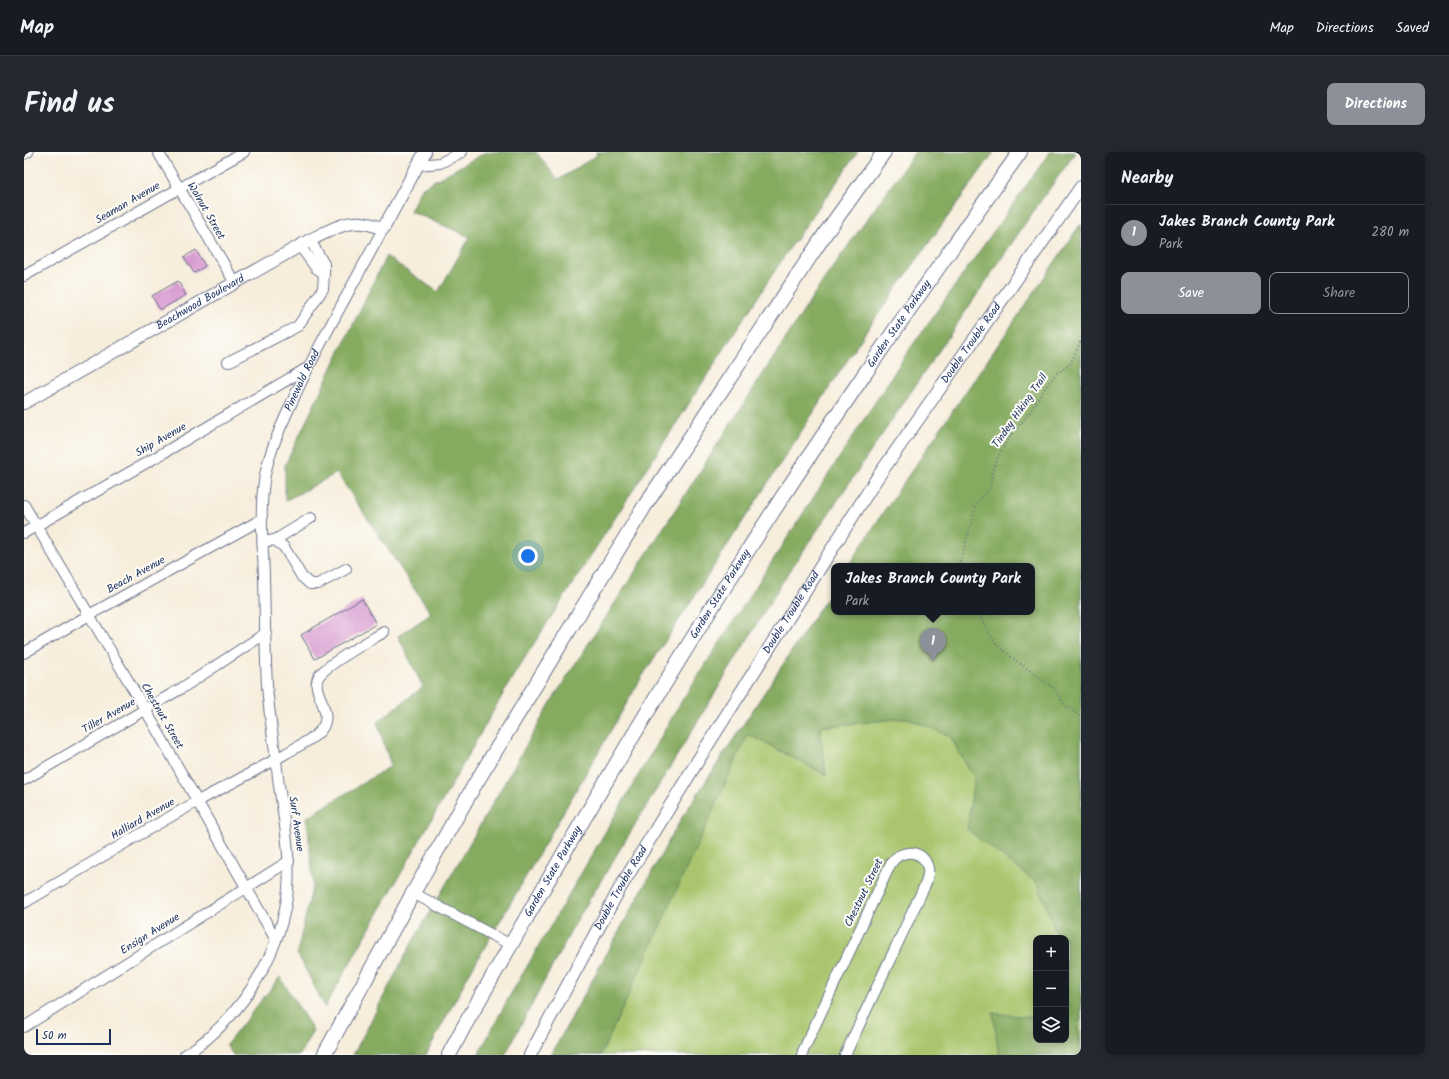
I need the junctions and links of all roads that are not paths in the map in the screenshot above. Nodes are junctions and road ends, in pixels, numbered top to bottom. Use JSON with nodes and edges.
{"nodes":[{"id":1,"x":28,"y":152,"type":"edge"},
{"id":2,"x":158,"y":152,"type":"edge"},
{"id":3,"x":244,"y":152,"type":"edge"},
{"id":4,"x":425,"y":152,"type":"edge"},
{"id":5,"x":462,"y":152,"type":"edge"},
{"id":6,"x":884,"y":152,"type":"edge"},
{"id":7,"x":1020,"y":152,"type":"edge"},
{"id":8,"x":24,"y":154,"type":"edge"},
{"id":9,"x":418,"y":165,"type":"junction"},
{"id":10,"x":1081,"y":187,"type":"edge"},
{"id":11,"x":179,"y":188,"type":"junction"},
{"id":12,"x":383,"y":229,"type":"junction"},
{"id":13,"x":305,"y":243,"type":"junction"},
{"id":14,"x":24,"y":276,"type":"edge"},
{"id":15,"x":234,"y":283,"type":"junction"},
{"id":16,"x":228,"y":362,"type":"dead end"},
{"id":17,"x":309,"y":367,"type":"junction"},
{"id":18,"x":24,"y":403,"type":"edge"},
{"id":19,"x":24,"y":505,"type":"edge"},
{"id":20,"x":311,"y":518,"type":"dead end"},
{"id":21,"x":262,"y":519,"type":"junction"},
{"id":22,"x":36,"y":526,"type":"junction"},
{"id":23,"x":24,"y":533,"type":"edge"},
{"id":24,"x":276,"y":540,"type":"junction"},
{"id":25,"x":262,"y":542,"type":"junction"},
{"id":26,"x":346,"y":569,"type":"dead end"},
{"id":27,"x":89,"y":615,"type":"junction"},
{"id":28,"x":384,"y":632,"type":"dead end"},
{"id":29,"x":266,"y":633,"type":"junction"},
{"id":30,"x":24,"y":653,"type":"edge"},
{"id":31,"x":145,"y":709,"type":"junction"},
{"id":32,"x":276,"y":759,"type":"junction"},
{"id":33,"x":24,"y":780,"type":"edge"},
{"id":34,"x":198,"y":801,"type":"junction"},
{"id":35,"x":289,"y":861,"type":"junction"},
{"id":36,"x":246,"y":888,"type":"junction"},
{"id":37,"x":413,"y":893,"type":"junction"},
{"id":38,"x":24,"y":903,"type":"edge"},
{"id":39,"x":276,"y":940,"type":"junction"},
{"id":40,"x":511,"y":945,"type":"junction"},
{"id":41,"x":24,"y":1027,"type":"edge"},
{"id":42,"x":186,"y":1055,"type":"edge"},
{"id":43,"x":324,"y":1055,"type":"edge"},
{"id":44,"x":449,"y":1055,"type":"edge"},
{"id":45,"x":530,"y":1055,"type":"edge"},
{"id":46,"x":802,"y":1055,"type":"edge"},
{"id":47,"x":845,"y":1055,"type":"edge"}],
"edges":[{"from":1,"to":8,"type":"street"},
{"from":2,"to":11,"type":"street","name":"Walnut Street"},
{"from":3,"to":11,"type":"street","name":"Seaman Avenue"},
{"from":4,"to":9,"type":"main road","name":"Pinewald Road"},
{"from":5,"to":9,"type":"street"},
{"from":6,"to":37,"type":"highway"},
{"from":7,"to":40,"type":"highway","name":"Garden State Parkway"},
{"from":9,"to":12,"type":"main road","name":"Pinewald Road"},
{"from":10,"to":45,"type":"main road","name":"Double Trouble Road"},
{"from":11,"to":14,"type":"street","name":"Seaman Avenue"},
{"from":11,"to":15,"type":"street","name":"Walnut Street"},
{"from":12,"to":13,"type":"main road","name":"Beachwood Boulevard"},
{"from":12,"to":17,"type":"street","name":"Pinewald Road"},
{"from":13,"to":15,"type":"main road","name":"Beachwood Boulevard"},
{"from":13,"to":16,"type":"street"},
{"from":15,"to":18,"type":"main road","name":"Beachwood Boulevard"},
{"from":17,"to":21,"type":"street","name":"Pinewald Road"},
{"from":17,"to":22,"type":"street","name":"Ship Avenue"},
{"from":19,"to":22,"type":"street","name":"Chestnut Street"},
{"from":20,"to":24,"type":"street"},
{"from":21,"to":25,"type":"street","name":"Pinewald Road"},
{"from":21,"to":27,"type":"street","name":"Beach Avenue"},
{"from":22,"to":23,"type":"street","name":"Ship Avenue"},
{"from":22,"to":27,"type":"street","name":"Chestnut Street"},
{"from":24,"to":25,"type":"street"},
{"from":24,"to":26,"type":"street"},
{"from":25,"to":29,"type":"street","name":"Pinewald Road"},
{"from":27,"to":30,"type":"street","name":"Beach Avenue"},
{"from":27,"to":31,"type":"street","name":"Chestnut Street"},
{"from":28,"to":32,"type":"street","name":"Halliard Avenue"},
{"from":29,"to":31,"type":"street","name":"Tiller Avenue"},
{"from":29,"to":32,"type":"street","name":"Surf Avenue"},
{"from":31,"to":33,"type":"street","name":"Tiller Avenue"},
{"from":31,"to":34,"type":"street","name":"Chestnut Street"},
{"from":32,"to":34,"type":"street","name":"Halliard Avenue"},
{"from":32,"to":35,"type":"street","name":"Surf Avenue"},
{"from":34,"to":36,"type":"street","name":"Chestnut Street"},
{"from":34,"to":38,"type":"street","name":"Halliard Avenue"},
{"from":35,"to":36,"type":"street","name":"Ensign Avenue"},
{"from":35,"to":39,"type":"street","name":"Surf Avenue"},
{"from":36,"to":39,"type":"street","name":"Chestnut Street"},
{"from":36,"to":41,"type":"street","name":"Ensign Avenue"},
{"from":37,"to":40,"type":"street"},
{"from":37,"to":43,"type":"highway"},
{"from":39,"to":42,"type":"street","name":"Surf Avenue"},
{"from":40,"to":44,"type":"highway","name":"Garden State Parkway"},
{"from":46,"to":47,"type":"street","name":"Chestnut Street"}]}
